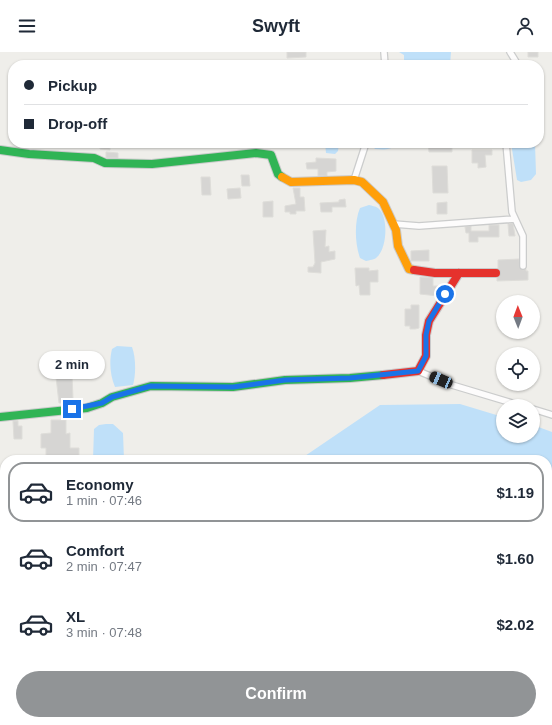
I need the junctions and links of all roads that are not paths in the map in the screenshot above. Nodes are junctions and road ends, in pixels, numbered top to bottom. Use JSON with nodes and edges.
{"nodes":[{"id":1,"x":364,"y":148,"type":"edge"},
{"id":2,"x":506,"y":148,"type":"edge"},
{"id":3,"x":0,"y":150,"type":"edge"},
{"id":4,"x":354,"y":180,"type":"junction"},
{"id":5,"x":516,"y":219,"type":"junction"},
{"id":6,"x":394,"y":224,"type":"junction"},
{"id":7,"x":523,"y":266,"type":"dead end"},
{"id":8,"x":459,"y":273,"type":"junction"},
{"id":9,"x":496,"y":274,"type":"dead end"},
{"id":10,"x":418,"y":371,"type":"junction"},
{"id":11,"x":499,"y":399,"type":"edge"},
{"id":12,"x":540,"y":411,"type":"edge"},
{"id":13,"x":552,"y":415,"type":"edge"},
{"id":14,"x":0,"y":417,"type":"edge"}],
"edges":[{"from":1,"to":4,"type":"street"},
{"from":2,"to":5,"type":"street"},
{"from":3,"to":4,"type":"street"},
{"from":4,"to":6,"type":"street"},
{"from":5,"to":6,"type":"street"},
{"from":5,"to":7,"type":"street"},
{"from":6,"to":8,"type":"street"},
{"from":8,"to":9,"type":"street"},
{"from":8,"to":10,"type":"street"},
{"from":10,"to":11,"type":"street"},
{"from":10,"to":14,"type":"street"},
{"from":12,"to":13,"type":"street"}]}
